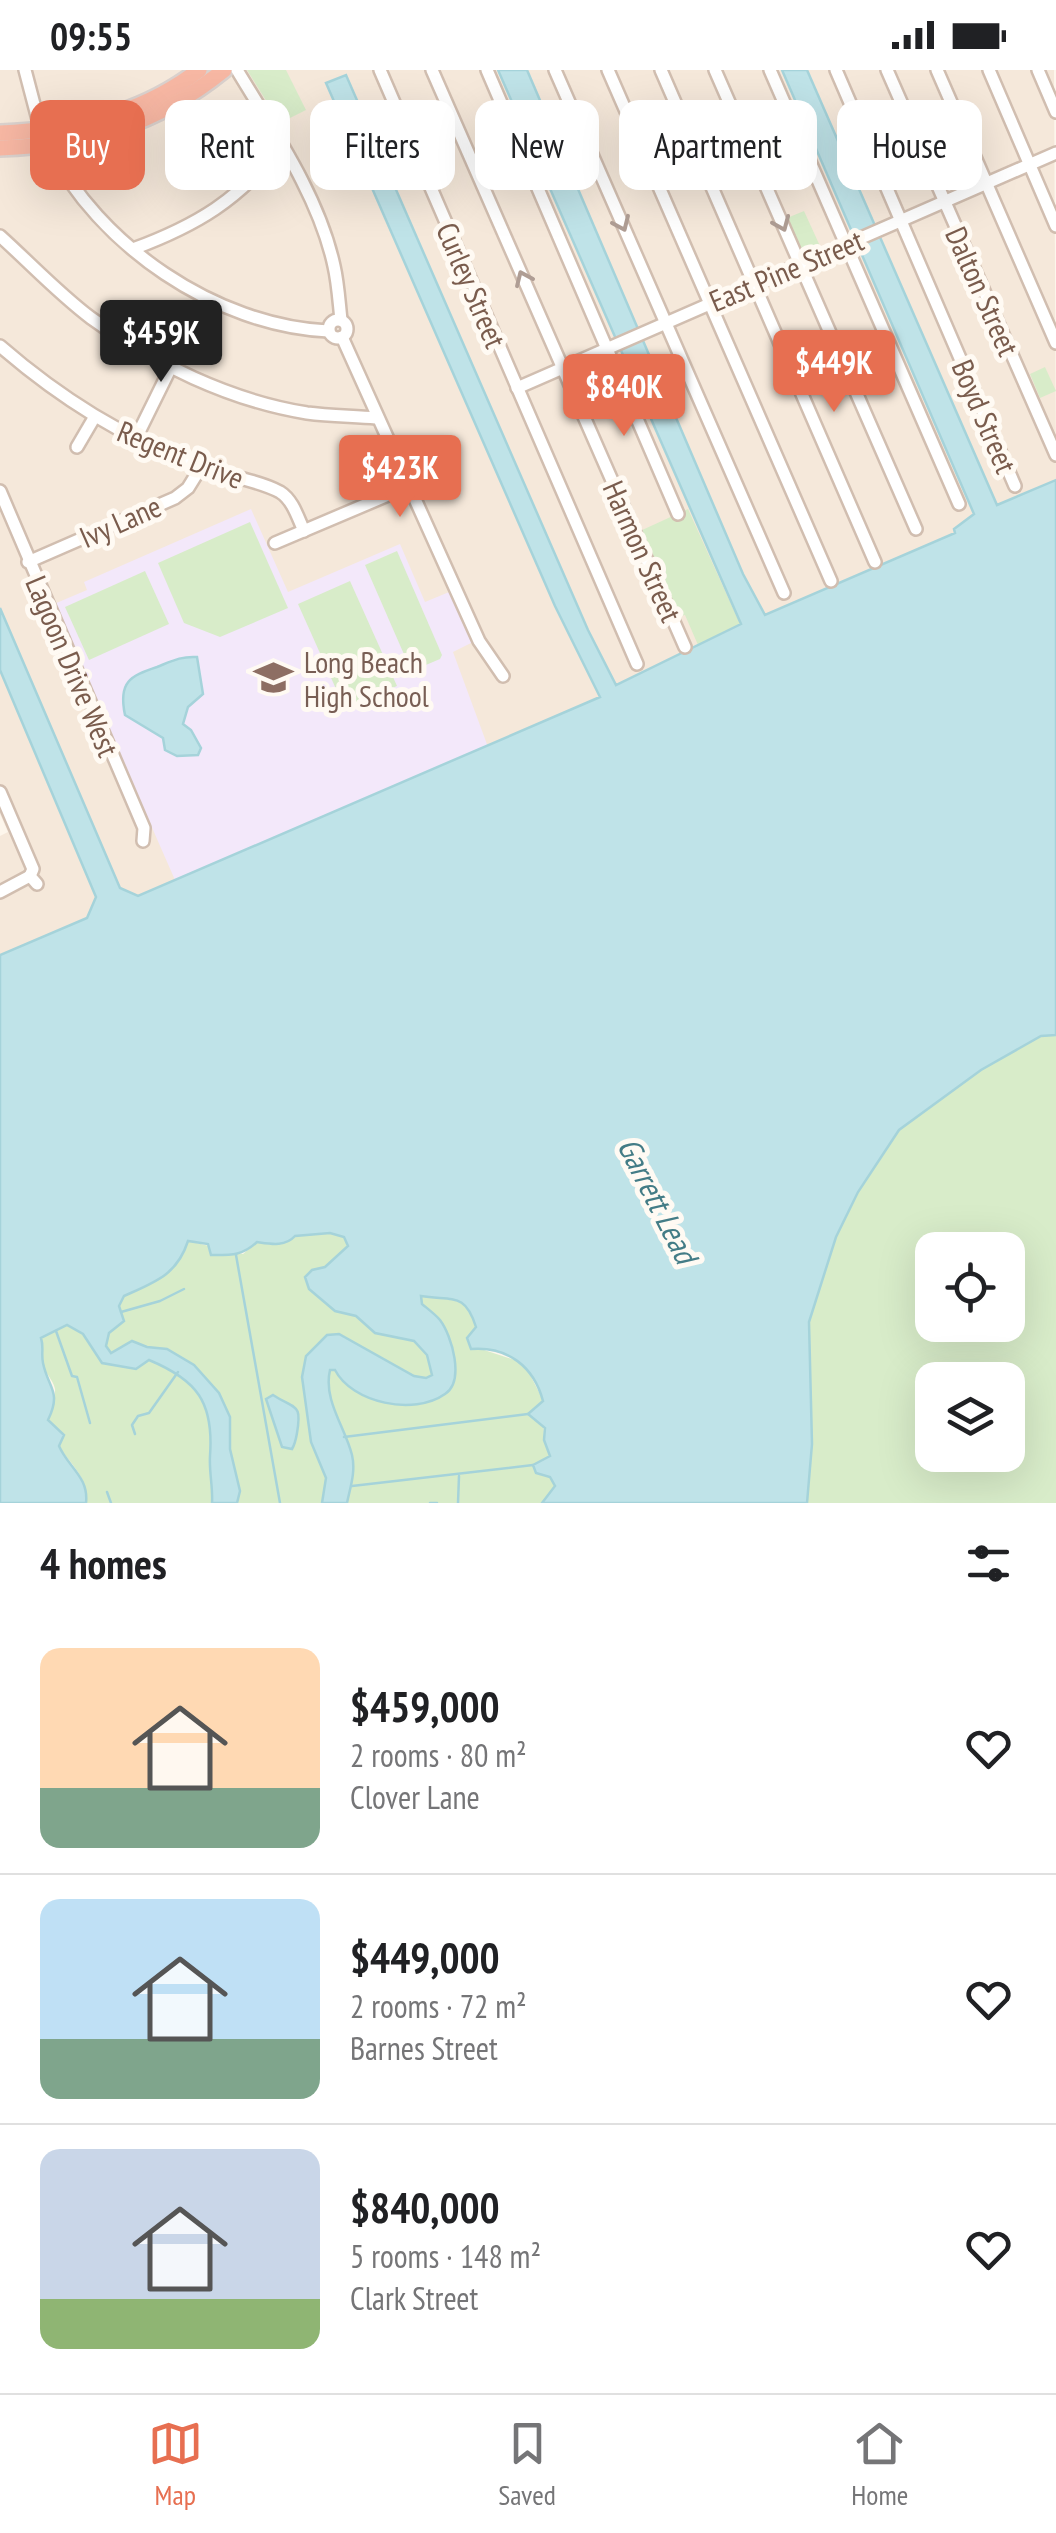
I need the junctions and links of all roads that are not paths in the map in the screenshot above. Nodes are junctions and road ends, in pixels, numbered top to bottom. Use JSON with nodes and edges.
{"nodes":[{"id":1,"x":25,"y":70,"type":"edge"},
{"id":2,"x":199,"y":70,"type":"edge"},
{"id":3,"x":224,"y":70,"type":"edge"},
{"id":4,"x":237,"y":70,"type":"edge"},
{"id":5,"x":380,"y":70,"type":"edge"},
{"id":6,"x":432,"y":70,"type":"edge"},
{"id":7,"x":486,"y":70,"type":"edge"},
{"id":8,"x":555,"y":70,"type":"edge"},
{"id":9,"x":608,"y":70,"type":"edge"},
{"id":10,"x":661,"y":70,"type":"edge"},
{"id":11,"x":716,"y":70,"type":"edge"},
{"id":12,"x":770,"y":70,"type":"edge"},
{"id":13,"x":836,"y":70,"type":"edge"},
{"id":14,"x":887,"y":70,"type":"edge"},
{"id":15,"x":938,"y":70,"type":"edge"},
{"id":16,"x":989,"y":70,"type":"edge"},
{"id":17,"x":1038,"y":70,"type":"edge"},
{"id":18,"x":34,"y":100,"type":"edge"},
{"id":19,"x":255,"y":100,"type":"edge"},
{"id":20,"x":145,"y":102,"type":"edge"},
{"id":21,"x":1056,"y":112,"type":"edge"},
{"id":22,"x":145,"y":118,"type":"edge"},
{"id":23,"x":0,"y":133,"type":"edge"},
{"id":24,"x":30,"y":136,"type":"edge"},
{"id":25,"x":30,"y":141,"type":"edge"},
{"id":26,"x":0,"y":148,"type":"edge"},
{"id":27,"x":1056,"y":153,"type":"edge"},
{"id":28,"x":290,"y":162,"type":"edge"},
{"id":29,"x":1029,"y":164,"type":"junction"},
{"id":30,"x":986,"y":184,"type":"junction"},
{"id":31,"x":76,"y":190,"type":"edge"},
{"id":32,"x":241,"y":190,"type":"edge"},
{"id":33,"x":943,"y":202,"type":"junction"},
{"id":34,"x":900,"y":221,"type":"junction"},
{"id":35,"x":1056,"y":226,"type":"edge"},
{"id":36,"x":0,"y":236,"type":"edge"},
{"id":37,"x":849,"y":243,"type":"junction"},
{"id":38,"x":134,"y":249,"type":"junction"},
{"id":39,"x":800,"y":264,"type":"junction"},
{"id":40,"x":754,"y":284,"type":"junction"},
{"id":41,"x":710,"y":304,"type":"junction"},
{"id":42,"x":341,"y":320,"type":"junction"},
{"id":43,"x":665,"y":323,"type":"junction"},
{"id":44,"x":328,"y":331,"type":"junction"},
{"id":45,"x":342,"y":337,"type":"junction"},
{"id":46,"x":1056,"y":343,"type":"edge"},
{"id":47,"x":0,"y":346,"type":"edge"},
{"id":48,"x":610,"y":347,"type":"junction"},
{"id":49,"x":172,"y":367,"type":"junction"},
{"id":50,"x":562,"y":368,"type":"junction"},
{"id":51,"x":516,"y":388,"type":"junction"},
{"id":52,"x":94,"y":418,"type":"junction"},
{"id":53,"x":376,"y":418,"type":"junction"},
{"id":54,"x":135,"y":440,"type":"junction"},
{"id":55,"x":77,"y":447,"type":"dead end"},
{"id":56,"x":1056,"y":455,"type":"edge"},
{"id":57,"x":201,"y":468,"type":"junction"},
{"id":58,"x":1015,"y":486,"type":"dead end"},
{"id":59,"x":407,"y":487,"type":"junction"},
{"id":60,"x":0,"y":491,"type":"edge"},
{"id":61,"x":960,"y":504,"type":"dead end"},
{"id":62,"x":678,"y":514,"type":"dead end"},
{"id":63,"x":916,"y":530,"type":"dead end"},
{"id":64,"x":304,"y":531,"type":"junction"},
{"id":65,"x":275,"y":543,"type":"dead end"},
{"id":66,"x":28,"y":562,"type":"junction"},
{"id":67,"x":875,"y":562,"type":"dead end"},
{"id":68,"x":831,"y":581,"type":"dead end"},
{"id":69,"x":784,"y":594,"type":"dead end"},
{"id":70,"x":685,"y":647,"type":"dead end"},
{"id":71,"x":637,"y":664,"type":"dead end"},
{"id":72,"x":503,"y":676,"type":"dead end"},
{"id":73,"x":0,"y":792,"type":"edge"},
{"id":74,"x":144,"y":841,"type":"dead end"},
{"id":75,"x":0,"y":892,"type":"edge"}],
"edges":[{"from":1,"to":18,"type":"street"},
{"from":2,"to":20,"type":"highway"},
{"from":3,"to":22,"type":"highway"},
{"from":4,"to":19,"type":"street"},
{"from":5,"to":51,"type":"street","name":"Curley Street"},
{"from":50,"to":6,"type":"street","name":"Harmon Street","one_way":true},
{"from":7,"to":48,"type":"street"},
{"from":8,"to":43,"type":"street","one_way":true},
{"from":9,"to":41,"type":"street"},
{"from":10,"to":40,"type":"street"},
{"from":11,"to":39,"type":"street","one_way":true},
{"from":12,"to":37,"type":"street"},
{"from":13,"to":34,"type":"street","name":"Boyd Street"},
{"from":14,"to":33,"type":"street","name":"Dalton Street"},
{"from":15,"to":30,"type":"street"},
{"from":16,"to":29,"type":"street"},
{"from":17,"to":21,"type":"street"},
{"from":23,"to":24,"type":"highway"},
{"from":25,"to":26,"type":"highway"},
{"from":27,"to":29,"type":"street","name":"East Pine Street"},
{"from":28,"to":42,"type":"street"},
{"from":29,"to":30,"type":"street","name":"East Pine Street"},
{"from":29,"to":35,"type":"street"},
{"from":30,"to":33,"type":"street","name":"East Pine Street"},
{"from":30,"to":46,"type":"street"},
{"from":31,"to":38,"type":"street"},
{"from":32,"to":38,"type":"street"},
{"from":33,"to":34,"type":"street","name":"East Pine Street"},
{"from":33,"to":56,"type":"street","name":"Dalton Street"},
{"from":34,"to":37,"type":"street","name":"East Pine Street"},
{"from":34,"to":58,"type":"street","name":"Boyd Street"},
{"from":36,"to":49,"type":"street"},
{"from":37,"to":39,"type":"street","name":"East Pine Street"},
{"from":37,"to":61,"type":"street"},
{"from":38,"to":44,"type":"street"},
{"from":39,"to":40,"type":"street","name":"East Pine Street"},
{"from":39,"to":63,"type":"street"},
{"from":40,"to":41,"type":"street","name":"East Pine Street"},
{"from":40,"to":67,"type":"street"},
{"from":41,"to":43,"type":"street","name":"East Pine Street"},
{"from":41,"to":68,"type":"street"},
{"from":42,"to":44,"type":"street"},
{"from":42,"to":45,"type":"street"},
{"from":43,"to":48,"type":"street","name":"East Pine Street"},
{"from":43,"to":69,"type":"street"},
{"from":44,"to":45,"type":"street"},
{"from":45,"to":53,"type":"street"},
{"from":47,"to":52,"type":"street","name":"Regent Drive"},
{"from":48,"to":50,"type":"street","name":"East Pine Street"},
{"from":48,"to":62,"type":"street"},
{"from":49,"to":53,"type":"street"},
{"from":49,"to":54,"type":"street"},
{"from":50,"to":51,"type":"street","name":"East Pine Street"},
{"from":50,"to":70,"type":"street","name":"Harmon Street"},
{"from":51,"to":71,"type":"street","name":"Curley Street"},
{"from":52,"to":54,"type":"street","name":"Regent Drive"},
{"from":52,"to":55,"type":"street"},
{"from":53,"to":59,"type":"street"},
{"from":54,"to":57,"type":"street","name":"Regent Drive"},
{"from":57,"to":64,"type":"street","name":"Regent Drive"},
{"from":57,"to":66,"type":"street","name":"Ivy Lane"},
{"from":59,"to":64,"type":"street"},
{"from":59,"to":72,"type":"street"},
{"from":60,"to":66,"type":"street","name":"Lagoon Drive West"},
{"from":64,"to":65,"type":"street"},
{"from":66,"to":74,"type":"street","name":"Lagoon Drive West"},
{"from":73,"to":75,"type":"street"}]}
